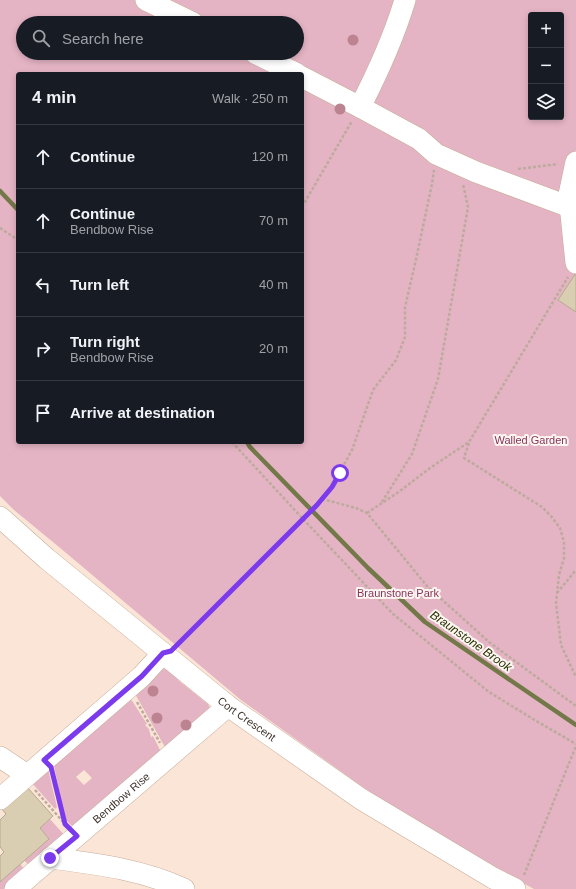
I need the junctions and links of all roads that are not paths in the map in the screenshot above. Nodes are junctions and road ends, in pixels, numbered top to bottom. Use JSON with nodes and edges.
{"nodes":[{"id":1,"x":146,"y":0,"type":"edge"},
{"id":2,"x":405,"y":0,"type":"edge"},
{"id":3,"x":179,"y":16,"type":"edge"},
{"id":4,"x":269,"y":60,"type":"edge"},
{"id":5,"x":293,"y":72,"type":"edge"},
{"id":6,"x":304,"y":78,"type":"edge"},
{"id":7,"x":360,"y":107,"type":"junction"},
{"id":8,"x":575,"y":163,"type":"edge"},
{"id":9,"x":573,"y":207,"type":"edge"},
{"id":10,"x":572,"y":270,"type":"edge"},
{"id":11,"x":0,"y":517,"type":"edge"},
{"id":12,"x":163,"y":653,"type":"junction"},
{"id":13,"x":228,"y":706,"type":"junction"},
{"id":14,"x":0,"y":757,"type":"edge"},
{"id":15,"x":25,"y":776,"type":"junction"},
{"id":16,"x":0,"y":799,"type":"edge"},
{"id":17,"x":76,"y":829,"type":"junction"},
{"id":18,"x":50,"y":858,"type":"junction"},
{"id":19,"x":94,"y":863,"type":"junction"},
{"id":20,"x":490,"y":883,"type":"edge"},
{"id":21,"x":518,"y":885,"type":"edge"},
{"id":22,"x":15,"y":889,"type":"edge"},
{"id":23,"x":184,"y":889,"type":"edge"}],
"edges":[{"from":1,"to":3,"type":"street"},
{"from":2,"to":7,"type":"street"},
{"from":4,"to":5,"type":"street"},
{"from":6,"to":7,"type":"street"},
{"from":7,"to":9,"type":"street"},
{"from":8,"to":9,"type":"street"},
{"from":9,"to":10,"type":"street"},
{"from":11,"to":12,"type":"street","name":"Cort Crescent"},
{"from":12,"to":13,"type":"street","name":"Cort Crescent"},
{"from":12,"to":15,"type":"street"},
{"from":13,"to":17,"type":"street","name":"Bendbow Rise"},
{"from":13,"to":20,"type":"street","name":"Cort Crescent"},
{"from":14,"to":15,"type":"street"},
{"from":15,"to":16,"type":"street"},
{"from":17,"to":18,"type":"street","name":"Bendbow Rise"},
{"from":17,"to":19,"type":"street"},
{"from":18,"to":19,"type":"street"},
{"from":18,"to":22,"type":"street","name":"Bendbow Rise"},
{"from":19,"to":23,"type":"street"},
{"from":20,"to":21,"type":"street","name":"Cort Crescent"}]}
